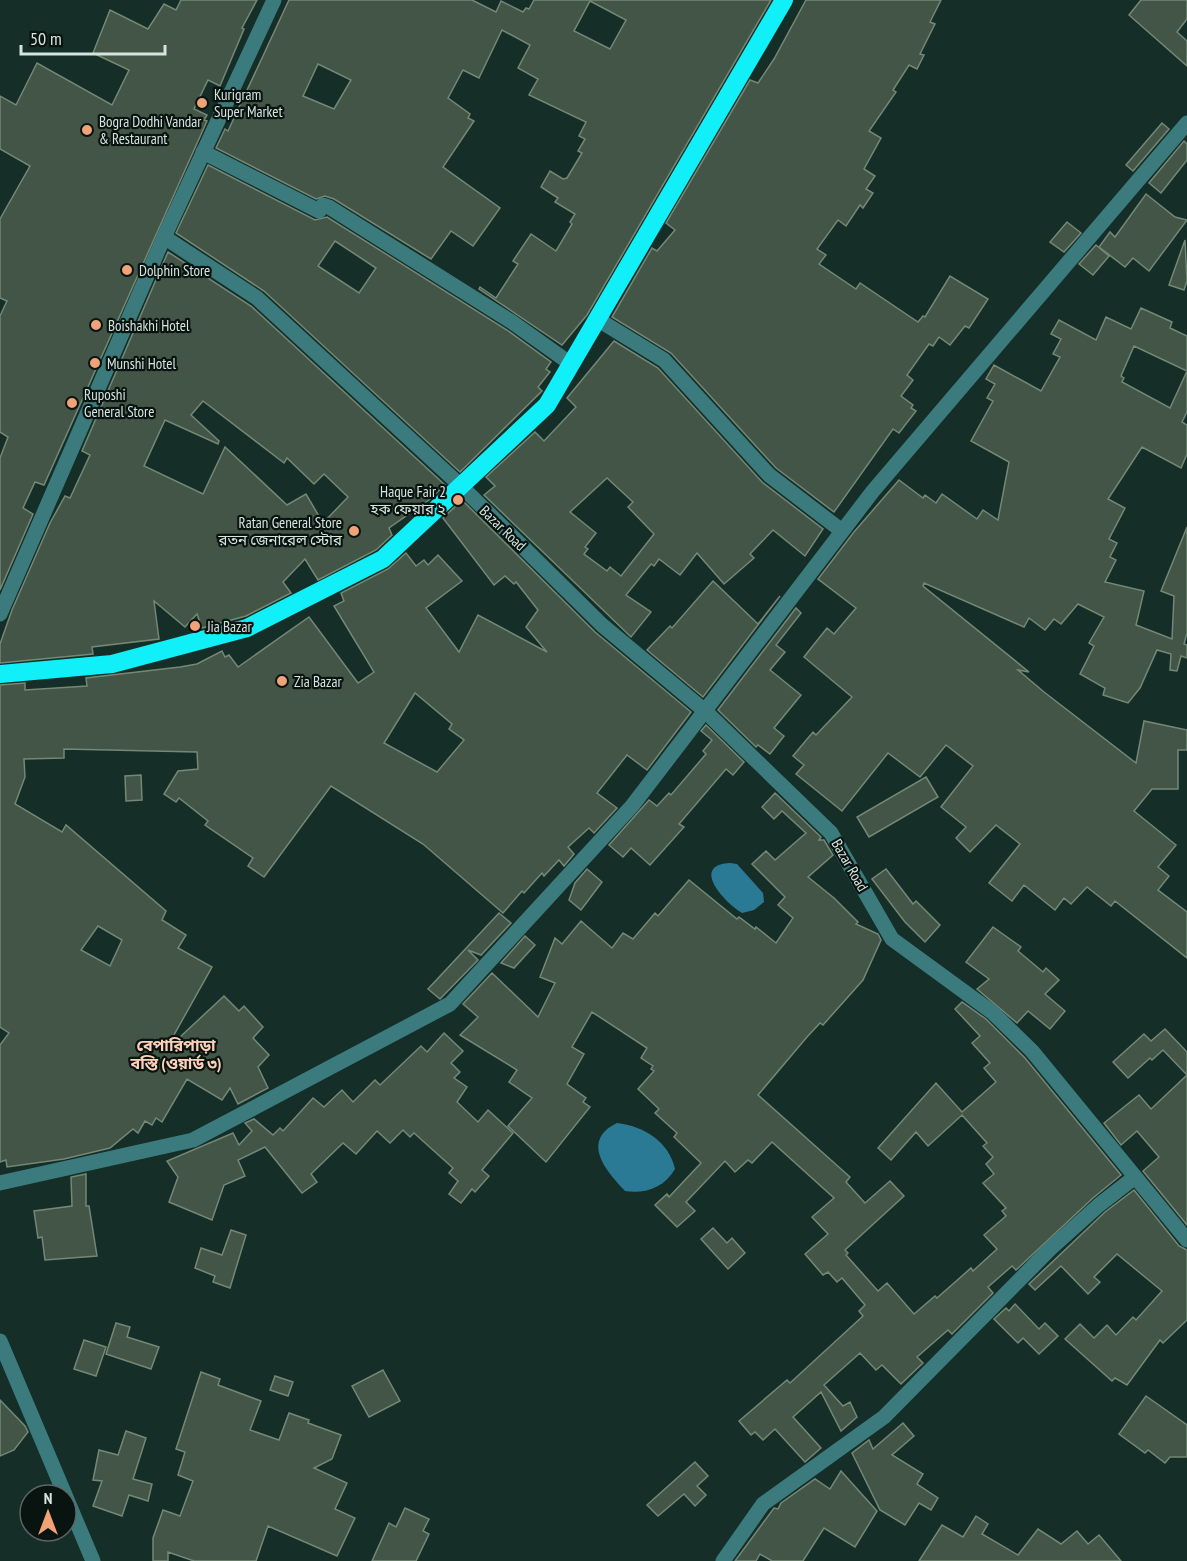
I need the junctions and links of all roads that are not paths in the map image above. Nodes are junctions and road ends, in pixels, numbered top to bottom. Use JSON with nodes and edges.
{"nodes":[{"id":1,"x":274,"y":0,"type":"edge"},
{"id":2,"x":784,"y":0,"type":"edge"},
{"id":3,"x":1187,"y":123,"type":"edge"},
{"id":4,"x":203,"y":152,"type":"junction"},
{"id":5,"x":164,"y":237,"type":"junction"},
{"id":6,"x":597,"y":319,"type":"junction"},
{"id":7,"x":571,"y":364,"type":"junction"},
{"id":8,"x":460,"y":486,"type":"junction"},
{"id":9,"x":842,"y":531,"type":"junction"},
{"id":10,"x":0,"y":614,"type":"edge"},
{"id":11,"x":0,"y":674,"type":"edge"},
{"id":12,"x":705,"y":711,"type":"junction"},
{"id":13,"x":1135,"y":1177,"type":"junction"},
{"id":14,"x":0,"y":1183,"type":"edge"},
{"id":15,"x":1187,"y":1240,"type":"edge"},
{"id":16,"x":0,"y":1341,"type":"edge"},
{"id":17,"x":93,"y":1561,"type":"edge"},
{"id":18,"x":723,"y":1561,"type":"edge"}],
"edges":[{"from":1,"to":4,"type":"street"},
{"from":2,"to":6,"type":"highway"},
{"from":3,"to":9,"type":"street"},
{"from":4,"to":5,"type":"street"},
{"from":4,"to":7,"type":"street"},
{"from":5,"to":8,"type":"street","name":"Bazar Road"},
{"from":5,"to":10,"type":"street"},
{"from":6,"to":7,"type":"highway"},
{"from":6,"to":9,"type":"street"},
{"from":7,"to":8,"type":"highway"},
{"from":8,"to":11,"type":"highway"},
{"from":8,"to":12,"type":"street","name":"Bazar Road"},
{"from":9,"to":12,"type":"street"},
{"from":12,"to":13,"type":"street","name":"Bazar Road"},
{"from":12,"to":14,"type":"street"},
{"from":13,"to":15,"type":"street","name":"Bazar Road"},
{"from":13,"to":18,"type":"street"},
{"from":16,"to":17,"type":"street"}]}
